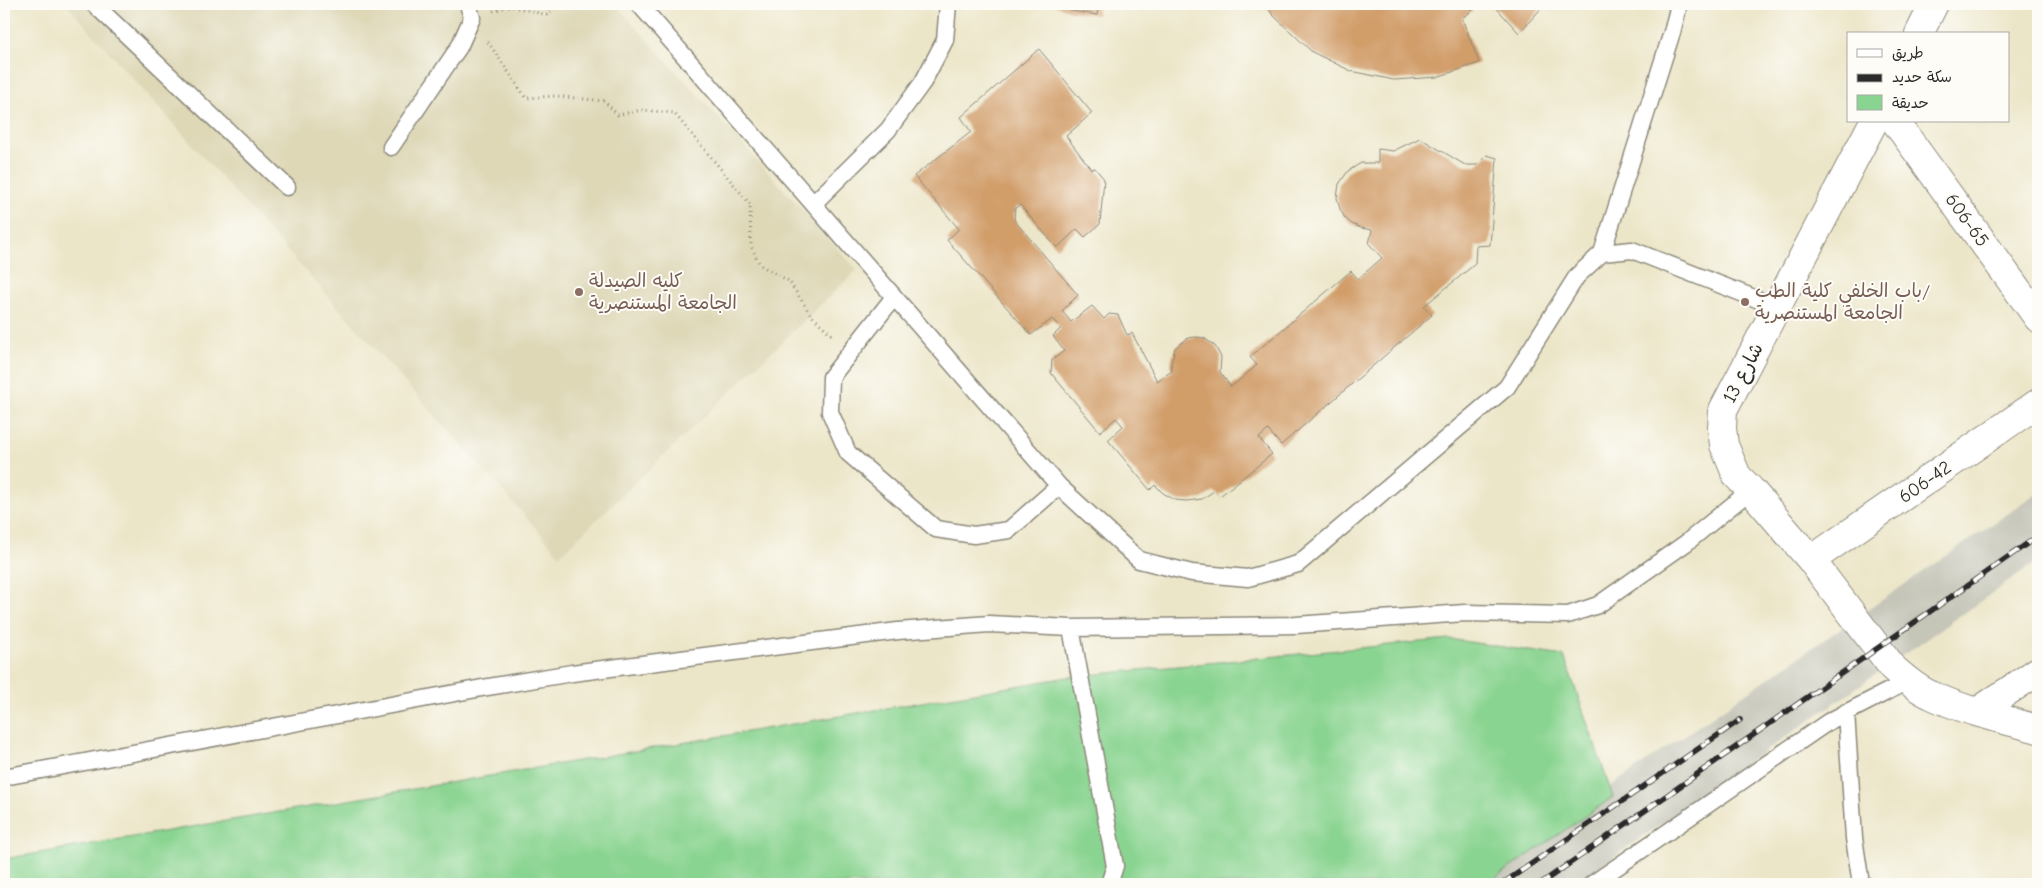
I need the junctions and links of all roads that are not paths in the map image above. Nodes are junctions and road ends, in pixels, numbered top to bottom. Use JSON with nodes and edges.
{"nodes":[{"id":1,"x":94,"y":4,"type":"edge"},
{"id":2,"x":639,"y":4,"type":"edge"},
{"id":3,"x":948,"y":4,"type":"edge"},
{"id":4,"x":1679,"y":4,"type":"edge"},
{"id":5,"x":1934,"y":4,"type":"edge"},
{"id":6,"x":470,"y":11,"type":"edge"},
{"id":7,"x":1920,"y":32,"type":"edge"},
{"id":8,"x":1873,"y":122,"type":"edge"},
{"id":9,"x":1896,"y":122,"type":"edge"},
{"id":10,"x":390,"y":147,"type":"dead end"},
{"id":11,"x":287,"y":187,"type":"dead end"},
{"id":12,"x":813,"y":204,"type":"junction"},
{"id":13,"x":1602,"y":253,"type":"junction"},
{"id":14,"x":894,"y":297,"type":"junction"},
{"id":15,"x":1777,"y":307,"type":"junction"},
{"id":16,"x":2038,"y":318,"type":"edge"},
{"id":17,"x":2038,"y":403,"type":"edge"},
{"id":18,"x":1060,"y":486,"type":"junction"},
{"id":19,"x":1751,"y":490,"type":"junction"},
{"id":20,"x":1811,"y":560,"type":"junction"},
{"id":21,"x":1071,"y":628,"type":"junction"},
{"id":22,"x":2038,"y":670,"type":"edge"},
{"id":23,"x":1908,"y":681,"type":"junction"},
{"id":24,"x":1846,"y":712,"type":"junction"},
{"id":25,"x":1977,"y":712,"type":"junction"},
{"id":26,"x":2038,"y":730,"type":"edge"},
{"id":27,"x":4,"y":777,"type":"edge"},
{"id":28,"x":1109,"y":884,"type":"edge"},
{"id":29,"x":1592,"y":884,"type":"edge"},
{"id":30,"x":1861,"y":884,"type":"edge"}],
"edges":[{"from":1,"to":11,"type":"lane"},
{"from":2,"to":12,"type":"lane"},
{"from":3,"to":12,"type":"lane"},
{"from":4,"to":13,"type":"lane"},
{"from":5,"to":7,"type":"street"},
{"from":6,"to":10,"type":"lane"},
{"from":8,"to":15,"type":"street","name":"شارع 13"},
{"from":9,"to":16,"type":"street","name":"606-65"},
{"from":12,"to":14,"type":"lane"},
{"from":13,"to":15,"type":"lane"},
{"from":13,"to":18,"type":"lane"},
{"from":14,"to":18,"type":"lane"},
{"from":14,"to":18,"type":"lane"},
{"from":15,"to":19,"type":"street","name":"شارع 13"},
{"from":17,"to":20,"type":"street","name":"606-42"},
{"from":19,"to":20,"type":"street","name":"شارع 13"},
{"from":19,"to":21,"type":"lane"},
{"from":20,"to":23,"type":"street","name":"شارع 13"},
{"from":21,"to":27,"type":"lane"},
{"from":21,"to":28,"type":"lane"},
{"from":22,"to":25,"type":"street"},
{"from":23,"to":24,"type":"lane"},
{"from":23,"to":25,"type":"street","name":"شارع 13"},
{"from":24,"to":29,"type":"lane"},
{"from":24,"to":30,"type":"lane"},
{"from":25,"to":26,"type":"street","name":"شارع 13"}]}
